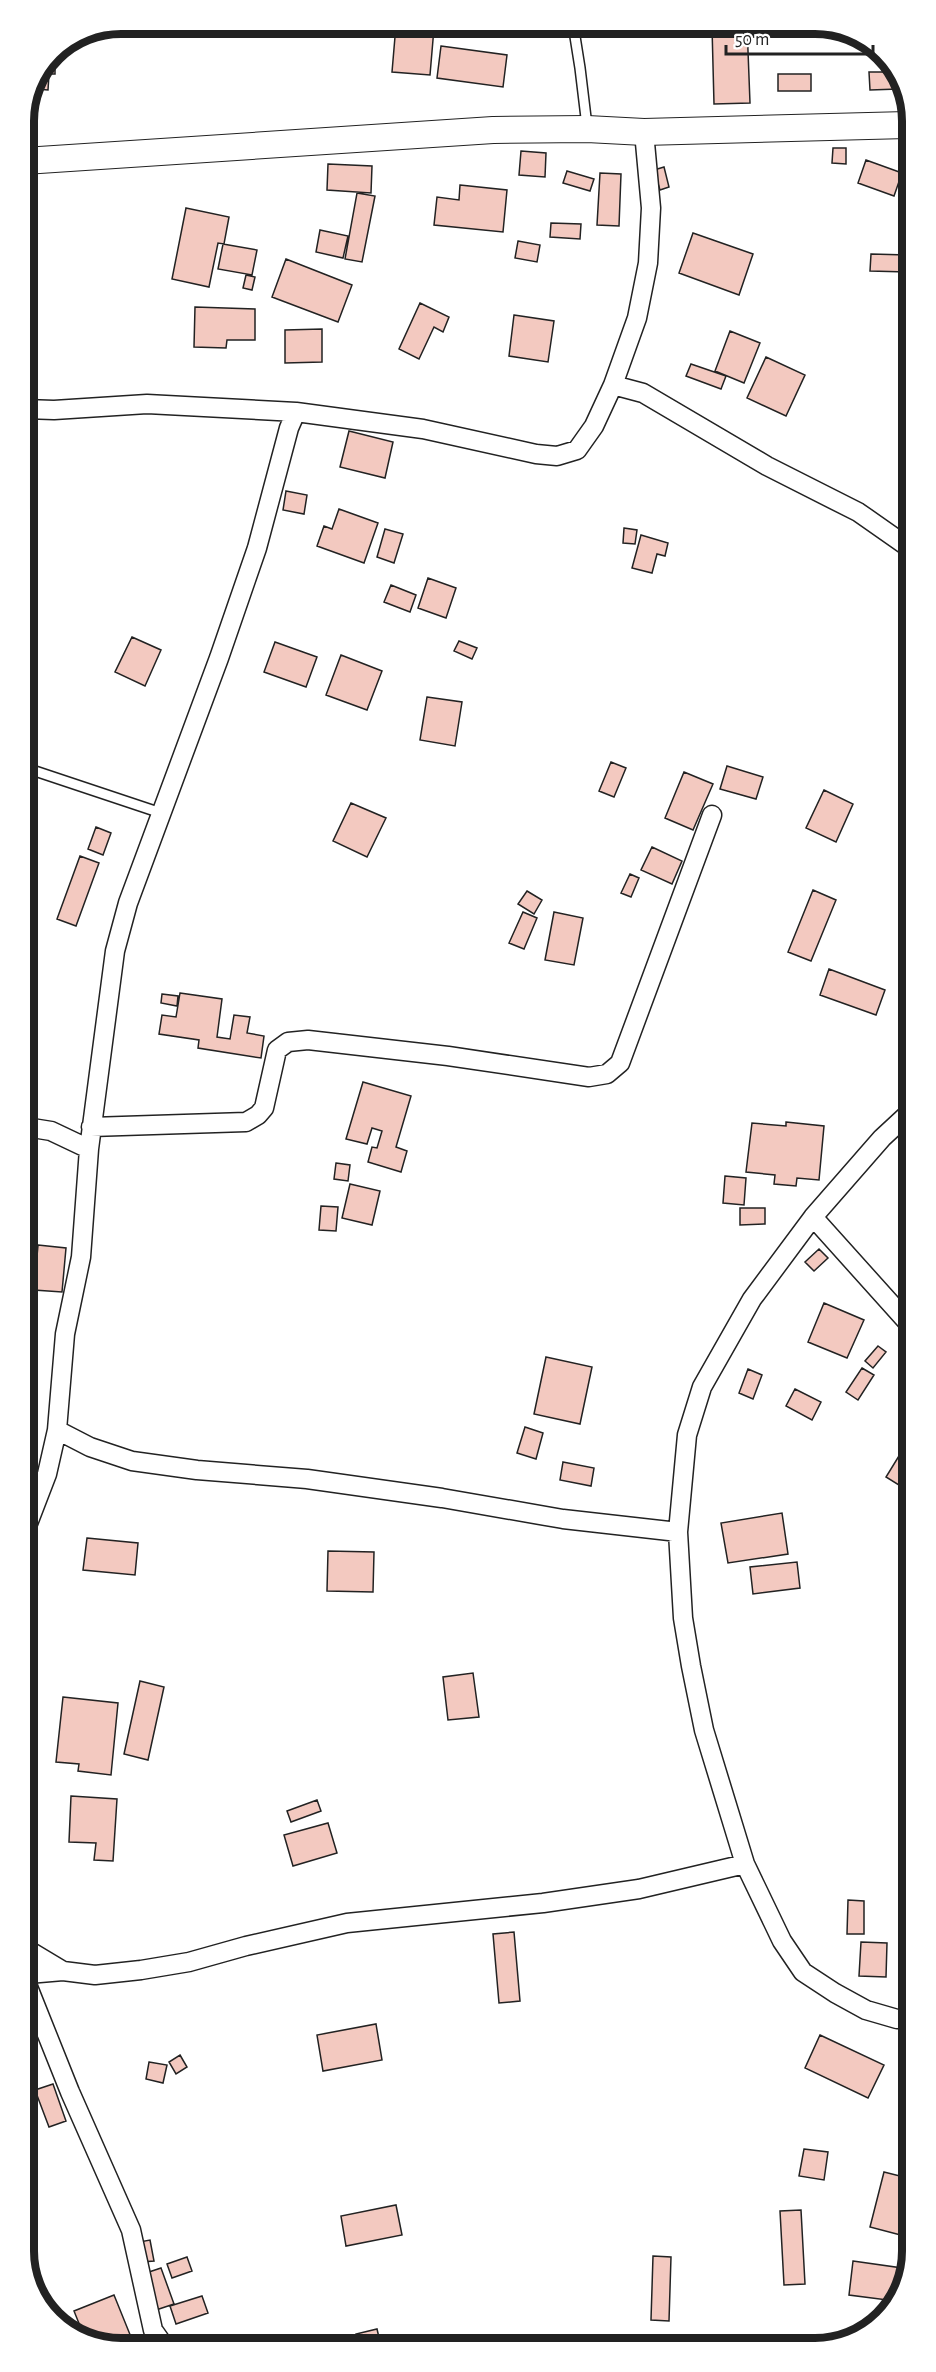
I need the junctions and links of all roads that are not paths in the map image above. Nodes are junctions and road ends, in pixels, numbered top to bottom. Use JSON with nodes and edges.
{"nodes":[{"id":1,"x":575,"y":35,"type":"edge"},
{"id":2,"x":902,"y":125,"type":"edge"},
{"id":3,"x":587,"y":129,"type":"junction"},
{"id":4,"x":644,"y":132,"type":"junction"},
{"id":5,"x":35,"y":160,"type":"edge"},
{"id":6,"x":613,"y":385,"type":"junction"},
{"id":7,"x":35,"y":409,"type":"edge"},
{"id":8,"x":296,"y":412,"type":"junction"},
{"id":9,"x":902,"y":543,"type":"edge"},
{"id":10,"x":35,"y":771,"type":"edge"},
{"id":11,"x":161,"y":813,"type":"junction"},
{"id":12,"x":712,"y":815,"type":"dead end"},
{"id":13,"x":902,"y":1119,"type":"edge"},
{"id":14,"x":91,"y":1127,"type":"junction"},
{"id":15,"x":35,"y":1128,"type":"edge"},
{"id":16,"x":89,"y":1149,"type":"junction"},
{"id":17,"x":813,"y":1217,"type":"junction"},
{"id":18,"x":902,"y":1316,"type":"edge"},
{"id":19,"x":57,"y":1430,"type":"junction"},
{"id":20,"x":35,"y":1505,"type":"edge"},
{"id":21,"x":678,"y":1532,"type":"junction"},
{"id":22,"x":745,"y":1864,"type":"junction"},
{"id":23,"x":35,"y":1955,"type":"edge"},
{"id":24,"x":63,"y":1971,"type":"junction"},
{"id":25,"x":35,"y":1973,"type":"edge"},
{"id":26,"x":35,"y":2004,"type":"edge"},
{"id":27,"x":902,"y":2019,"type":"edge"},
{"id":28,"x":158,"y":2337,"type":"edge"}],
"edges":[{"from":1,"to":3,"type":"lane"},
{"from":2,"to":4,"type":"main road"},
{"from":3,"to":4,"type":"main road"},
{"from":3,"to":5,"type":"main road"},
{"from":4,"to":6,"type":"street"},
{"from":6,"to":8,"type":"street"},
{"from":6,"to":9,"type":"street"},
{"from":7,"to":8,"type":"street"},
{"from":8,"to":11,"type":"street"},
{"from":10,"to":11,"type":"lane"},
{"from":11,"to":14,"type":"street"},
{"from":12,"to":14,"type":"street"},
{"from":13,"to":17,"type":"street"},
{"from":14,"to":16,"type":"street"},
{"from":15,"to":16,"type":"street"},
{"from":16,"to":19,"type":"street"},
{"from":17,"to":18,"type":"street"},
{"from":17,"to":21,"type":"street"},
{"from":19,"to":20,"type":"street"},
{"from":19,"to":21,"type":"street"},
{"from":21,"to":22,"type":"street"},
{"from":22,"to":24,"type":"street"},
{"from":22,"to":27,"type":"street"},
{"from":23,"to":24,"type":"street"},
{"from":24,"to":25,"type":"street"},
{"from":26,"to":28,"type":"street"}]}
